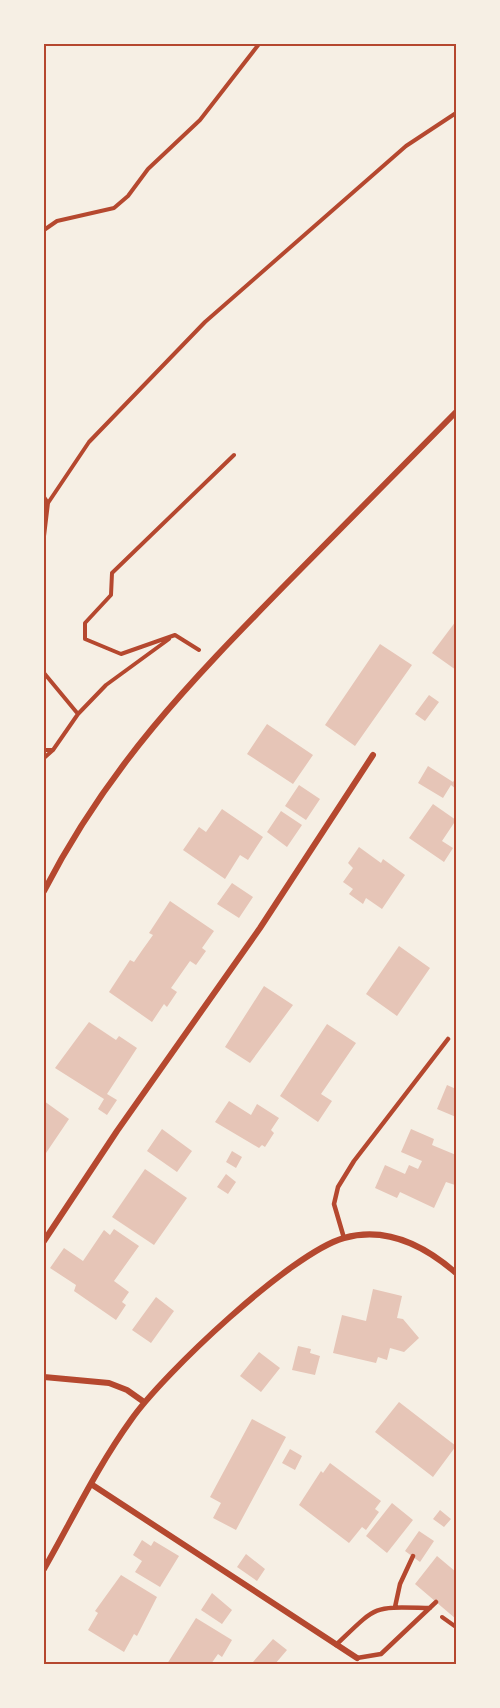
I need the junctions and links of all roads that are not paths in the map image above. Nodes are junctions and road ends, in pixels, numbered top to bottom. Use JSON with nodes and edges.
{"nodes":[{"id":1,"x":456,"y":412,"type":"edge"},
{"id":2,"x":373,"y":755,"type":"dead end"},
{"id":3,"x":44,"y":891,"type":"edge"},
{"id":4,"x":448,"y":1039,"type":"dead end"},
{"id":5,"x":344,"y":1238,"type":"junction"},
{"id":6,"x":44,"y":1241,"type":"edge"},
{"id":7,"x":456,"y":1273,"type":"edge"},
{"id":8,"x":44,"y":1377,"type":"edge"},
{"id":9,"x":144,"y":1402,"type":"junction"},
{"id":10,"x":91,"y":1484,"type":"junction"},
{"id":11,"x":413,"y":1557,"type":"dead end"},
{"id":12,"x":44,"y":1569,"type":"edge"},
{"id":13,"x":436,"y":1602,"type":"dead end"},
{"id":14,"x":395,"y":1607,"type":"junction"},
{"id":15,"x":430,"y":1608,"type":"junction"},
{"id":16,"x":336,"y":1645,"type":"junction"},
{"id":17,"x":357,"y":1658,"type":"joint"}],
"edges":[{"from":1,"to":3,"type":"street"},
{"from":2,"to":6,"type":"street"},
{"from":4,"to":5,"type":"lane"},
{"from":5,"to":7,"type":"street"},
{"from":5,"to":9,"type":"street"},
{"from":8,"to":9,"type":"street"},
{"from":9,"to":10,"type":"street"},
{"from":10,"to":12,"type":"street"},
{"from":10,"to":16,"type":"street"},
{"from":11,"to":14,"type":"lane"},
{"from":13,"to":15,"type":"lane"},
{"from":14,"to":15,"type":"lane"},
{"from":14,"to":16,"type":"lane"},
{"from":15,"to":17,"type":"lane"},
{"from":16,"to":17,"type":"street"}]}
